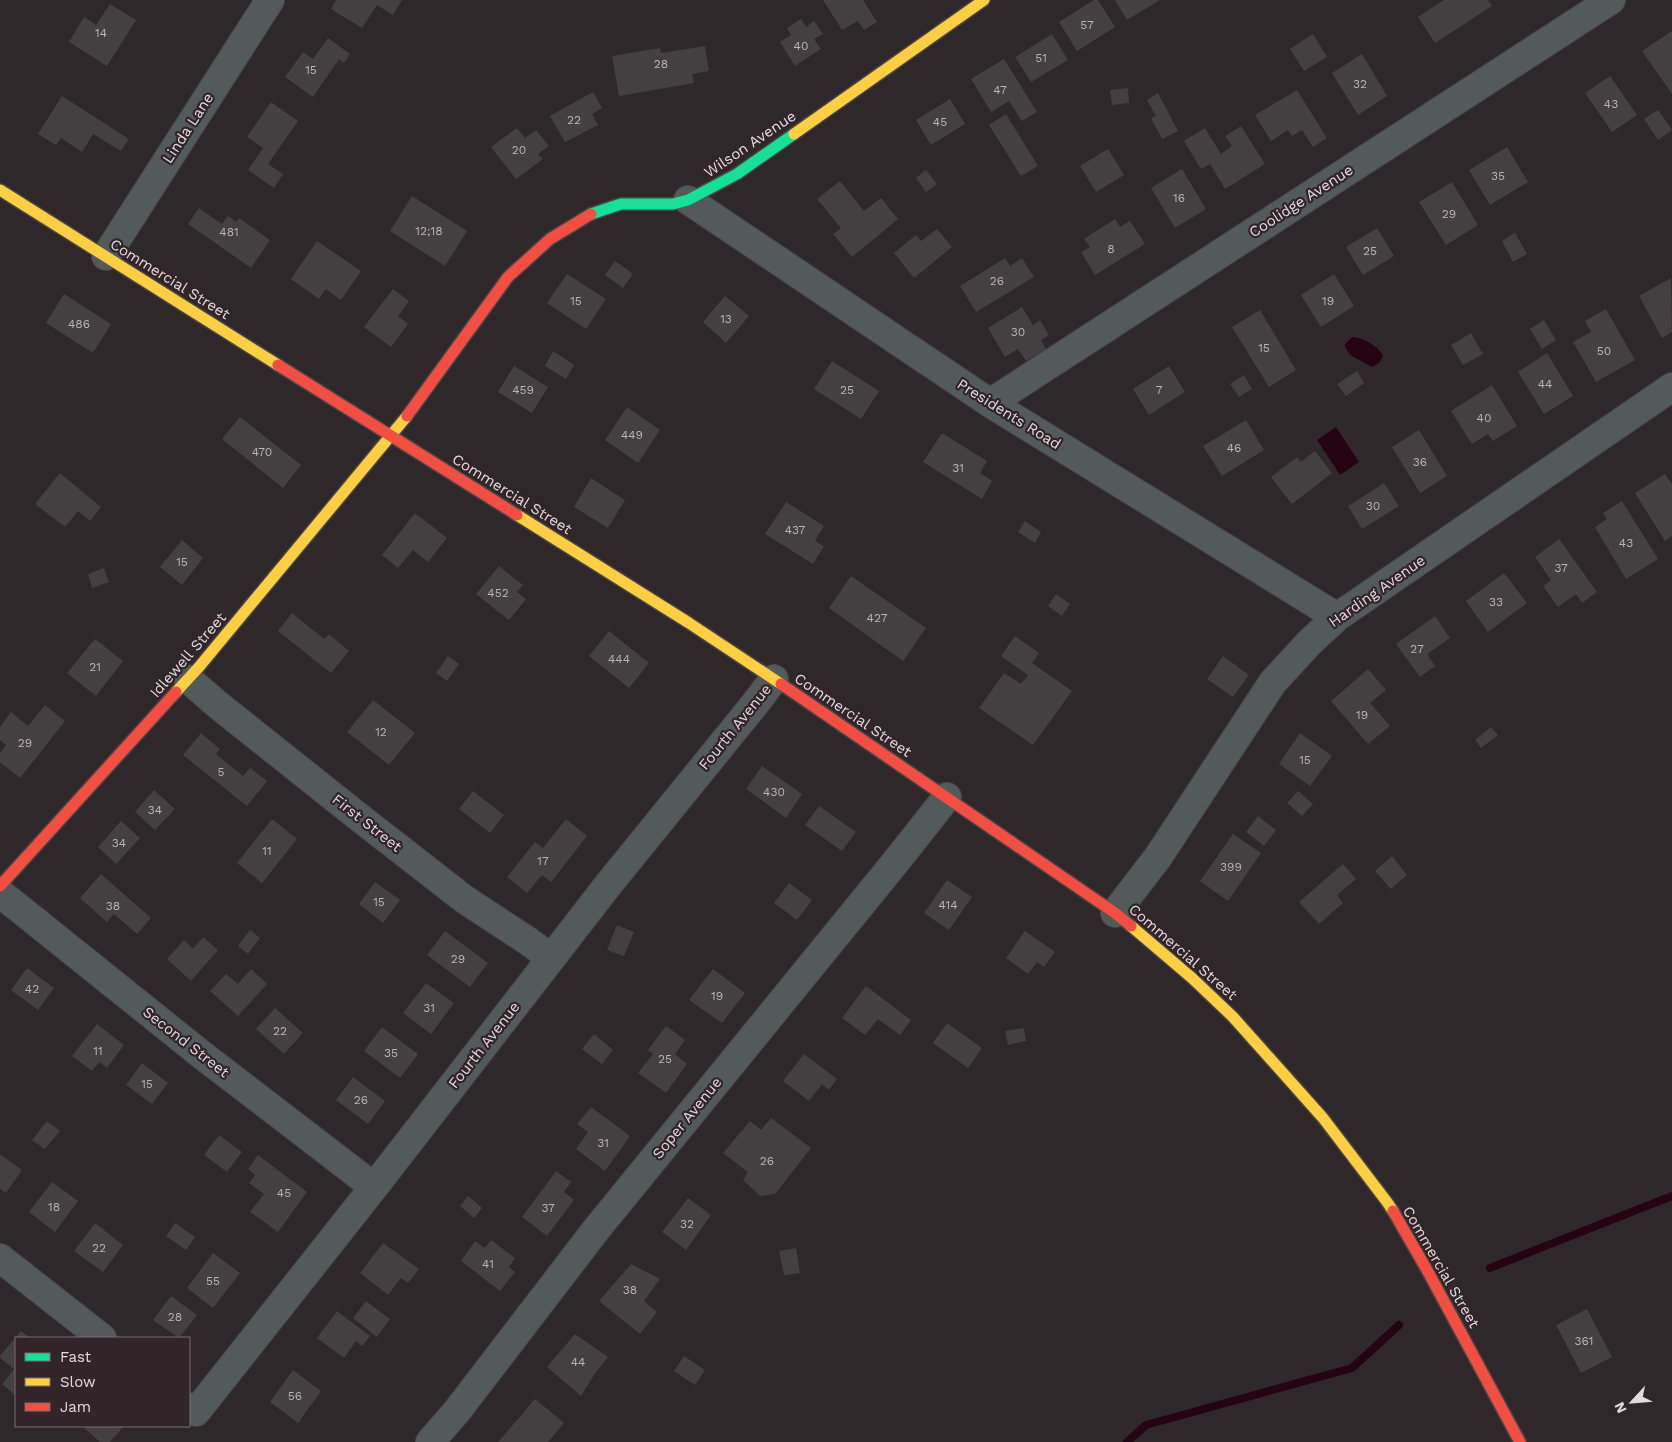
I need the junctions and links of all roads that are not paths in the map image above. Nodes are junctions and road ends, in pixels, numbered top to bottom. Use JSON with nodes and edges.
{"nodes":[{"id":1,"x":270,"y":0,"type":"edge"},
{"id":2,"x":984,"y":0,"type":"edge"},
{"id":3,"x":1611,"y":0,"type":"edge"},
{"id":4,"x":0,"y":190,"type":"edge"},
{"id":5,"x":688,"y":200,"type":"junction"},
{"id":6,"x":106,"y":256,"type":"junction"},
{"id":7,"x":1672,"y":387,"type":"edge"},
{"id":8,"x":990,"y":403,"type":"junction"},
{"id":9,"x":391,"y":436,"type":"junction"},
{"id":10,"x":1337,"y":617,"type":"junction"},
{"id":11,"x":188,"y":679,"type":"junction"},
{"id":12,"x":774,"y":679,"type":"junction"},
{"id":13,"x":946,"y":797,"type":"junction"},
{"id":14,"x":0,"y":886,"type":"edge"},
{"id":15,"x":0,"y":893,"type":"edge"},
{"id":16,"x":1115,"y":913,"type":"junction"},
{"id":17,"x":551,"y":958,"type":"junction"},
{"id":18,"x":374,"y":1187,"type":"junction"},
{"id":19,"x":0,"y":1258,"type":"edge"},
{"id":20,"x":101,"y":1337,"type":"edge"},
{"id":21,"x":192,"y":1410,"type":"edge"},
{"id":22,"x":430,"y":1442,"type":"edge"},
{"id":23,"x":1520,"y":1442,"type":"edge"}],
"edges":[{"from":1,"to":6,"type":"street","name":"Linda Lane"},
{"from":2,"to":5,"type":"main road","name":"Wilson Avenue"},
{"from":3,"to":8,"type":"street","name":"Coolidge Avenue"},
{"from":4,"to":6,"type":"main road","name":"Commercial Street"},
{"from":5,"to":8,"type":"street","name":"Presidents Road"},
{"from":5,"to":9,"type":"main road","name":"Wilson Avenue"},
{"from":6,"to":9,"type":"main road","name":"Commercial Street"},
{"from":7,"to":10,"type":"street","name":"Harding Avenue"},
{"from":8,"to":10,"type":"street","name":"Presidents Road"},
{"from":9,"to":11,"type":"main road","name":"Idlewell Street"},
{"from":9,"to":12,"type":"main road","name":"Commercial Street"},
{"from":10,"to":16,"type":"street","name":"Harding Avenue"},
{"from":11,"to":14,"type":"main road","name":"Idlewell Street"},
{"from":11,"to":17,"type":"street","name":"First Street"},
{"from":12,"to":13,"type":"main road","name":"Commercial Street"},
{"from":12,"to":17,"type":"street","name":"Fourth Avenue"},
{"from":13,"to":16,"type":"main road","name":"Commercial Street"},
{"from":13,"to":22,"type":"street","name":"Soper Avenue"},
{"from":15,"to":18,"type":"street","name":"Second Street"},
{"from":16,"to":23,"type":"main road","name":"Commercial Street"},
{"from":17,"to":18,"type":"street","name":"Fourth Avenue"},
{"from":18,"to":21,"type":"street","name":"Fourth Avenue"},
{"from":19,"to":20,"type":"street"}]}
